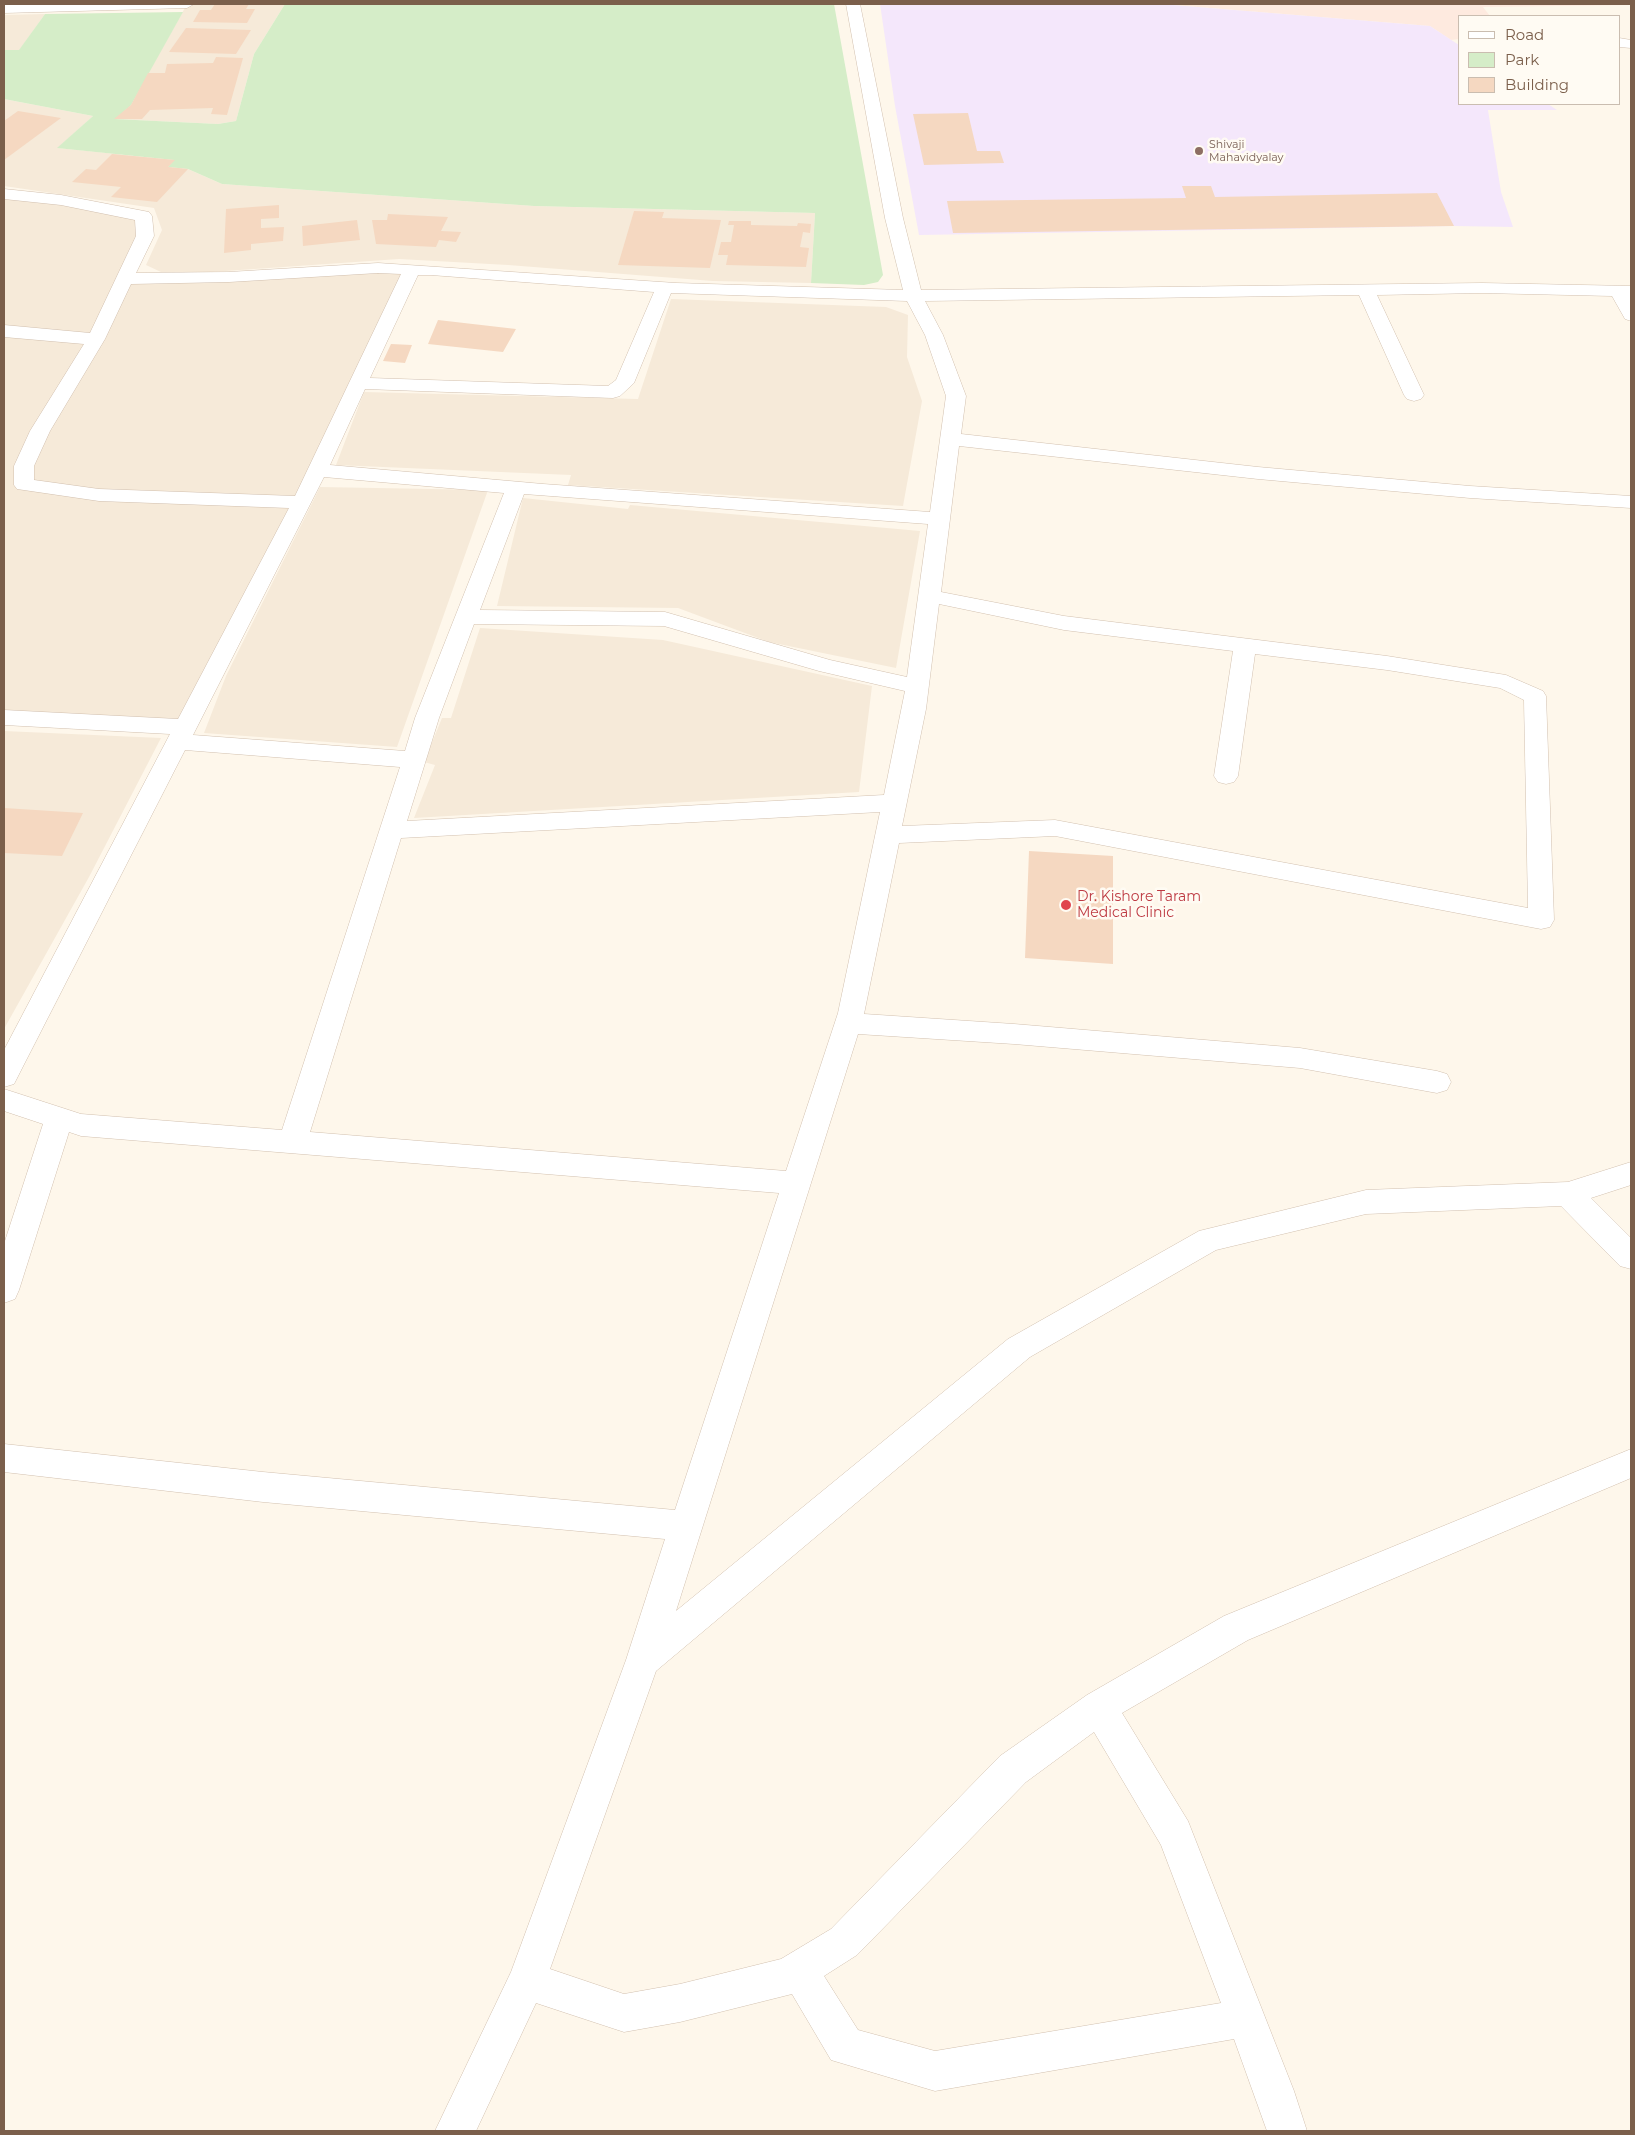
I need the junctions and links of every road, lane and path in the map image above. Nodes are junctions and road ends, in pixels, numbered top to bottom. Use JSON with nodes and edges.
{"nodes":[{"id":1,"x":187,"y":4,"type":"edge"},
{"id":2,"x":853,"y":4,"type":"edge"},
{"id":3,"x":4,"y":9,"type":"edge"},
{"id":4,"x":4,"y":194,"type":"edge"},
{"id":5,"x":412,"y":269,"type":"junction"},
{"id":6,"x":127,"y":278,"type":"junction"},
{"id":7,"x":665,"y":287,"type":"junction"},
{"id":8,"x":1366,"y":290,"type":"junction"},
{"id":9,"x":1625,"y":291,"type":"edge"},
{"id":10,"x":913,"y":296,"type":"junction"},
{"id":11,"x":1631,"y":315,"type":"edge"},
{"id":12,"x":4,"y":331,"type":"edge"},
{"id":13,"x":96,"y":339,"type":"junction"},
{"id":14,"x":358,"y":383,"type":"junction"},
{"id":15,"x":1414,"y":395,"type":"dead end"},
{"id":16,"x":951,"y":439,"type":"junction"},
{"id":17,"x":317,"y":470,"type":"junction"},
{"id":18,"x":516,"y":488,"type":"junction"},
{"id":19,"x":302,"y":502,"type":"junction"},
{"id":20,"x":1631,"y":502,"type":"edge"},
{"id":21,"x":940,"y":520,"type":"junction"},
{"id":22,"x":930,"y":596,"type":"junction"},
{"id":23,"x":466,"y":617,"type":"junction"},
{"id":24,"x":1246,"y":645,"type":"junction"},
{"id":25,"x":916,"y":686,"type":"junction"},
{"id":26,"x":4,"y":717,"type":"edge"},
{"id":27,"x":182,"y":735,"type":"junction"},
{"id":28,"x":413,"y":760,"type":"junction"},
{"id":29,"x":1226,"y":776,"type":"dead end"},
{"id":30,"x":894,"y":803,"type":"junction"},
{"id":31,"x":391,"y":830,"type":"junction"},
{"id":32,"x":888,"y":835,"type":"junction"},
{"id":33,"x":847,"y":1023,"type":"junction"},
{"id":34,"x":4,"y":1076,"type":"edge"},
{"id":35,"x":1436,"y":1082,"type":"dead end"},
{"id":36,"x":4,"y":1100,"type":"edge"},
{"id":37,"x":60,"y":1118,"type":"junction"},
{"id":38,"x":293,"y":1141,"type":"junction"},
{"id":39,"x":1631,"y":1174,"type":"edge"},
{"id":40,"x":796,"y":1183,"type":"junction"},
{"id":41,"x":1568,"y":1194,"type":"junction"},
{"id":42,"x":1631,"y":1257,"type":"edge"},
{"id":43,"x":4,"y":1290,"type":"edge"},
{"id":44,"x":4,"y":1458,"type":"edge"},
{"id":45,"x":1631,"y":1463,"type":"edge"},
{"id":46,"x":686,"y":1526,"type":"junction"},
{"id":47,"x":643,"y":1660,"type":"junction"},
{"id":48,"x":1099,"y":1707,"type":"junction"},
{"id":49,"x":799,"y":1970,"type":"junction"},
{"id":50,"x":527,"y":1980,"type":"junction"},
{"id":51,"x":1245,"y":2018,"type":"junction"},
{"id":52,"x":456,"y":2131,"type":"edge"},
{"id":53,"x":1287,"y":2131,"type":"edge"}],
"edges":[{"from":1,"to":3,"type":"street"},
{"from":2,"to":10,"type":"street"},
{"from":4,"to":6,"type":"street"},
{"from":5,"to":6,"type":"street"},
{"from":5,"to":7,"type":"street"},
{"from":5,"to":14,"type":"street"},
{"from":6,"to":13,"type":"street"},
{"from":7,"to":10,"type":"street"},
{"from":7,"to":14,"type":"street"},
{"from":8,"to":9,"type":"street"},
{"from":8,"to":10,"type":"street"},
{"from":8,"to":15,"type":"street"},
{"from":9,"to":11,"type":"street"},
{"from":10,"to":16,"type":"street"},
{"from":12,"to":13,"type":"street"},
{"from":13,"to":19,"type":"street"},
{"from":14,"to":17,"type":"street"},
{"from":16,"to":20,"type":"street"},
{"from":16,"to":21,"type":"street"},
{"from":17,"to":18,"type":"street"},
{"from":17,"to":19,"type":"street"},
{"from":18,"to":21,"type":"street"},
{"from":18,"to":23,"type":"street"},
{"from":19,"to":27,"type":"street"},
{"from":21,"to":22,"type":"street"},
{"from":22,"to":24,"type":"street"},
{"from":22,"to":25,"type":"street"},
{"from":23,"to":25,"type":"street"},
{"from":23,"to":28,"type":"street"},
{"from":24,"to":29,"type":"street"},
{"from":24,"to":32,"type":"street"},
{"from":25,"to":30,"type":"street"},
{"from":26,"to":27,"type":"street"},
{"from":27,"to":28,"type":"street"},
{"from":27,"to":34,"type":"street"},
{"from":28,"to":31,"type":"street"},
{"from":30,"to":31,"type":"street"},
{"from":30,"to":32,"type":"street"},
{"from":31,"to":38,"type":"street"},
{"from":32,"to":33,"type":"street"},
{"from":33,"to":35,"type":"street"},
{"from":33,"to":40,"type":"street"},
{"from":36,"to":37,"type":"street"},
{"from":37,"to":38,"type":"street"},
{"from":37,"to":43,"type":"street"},
{"from":38,"to":40,"type":"street"},
{"from":39,"to":41,"type":"street"},
{"from":40,"to":46,"type":"street"},
{"from":41,"to":42,"type":"street"},
{"from":41,"to":47,"type":"street"},
{"from":44,"to":46,"type":"street"},
{"from":45,"to":48,"type":"street"},
{"from":46,"to":47,"type":"street"},
{"from":47,"to":50,"type":"street"},
{"from":48,"to":49,"type":"street"},
{"from":48,"to":51,"type":"street"},
{"from":49,"to":50,"type":"street"},
{"from":49,"to":51,"type":"street"},
{"from":50,"to":52,"type":"street"},
{"from":51,"to":53,"type":"street"}]}
